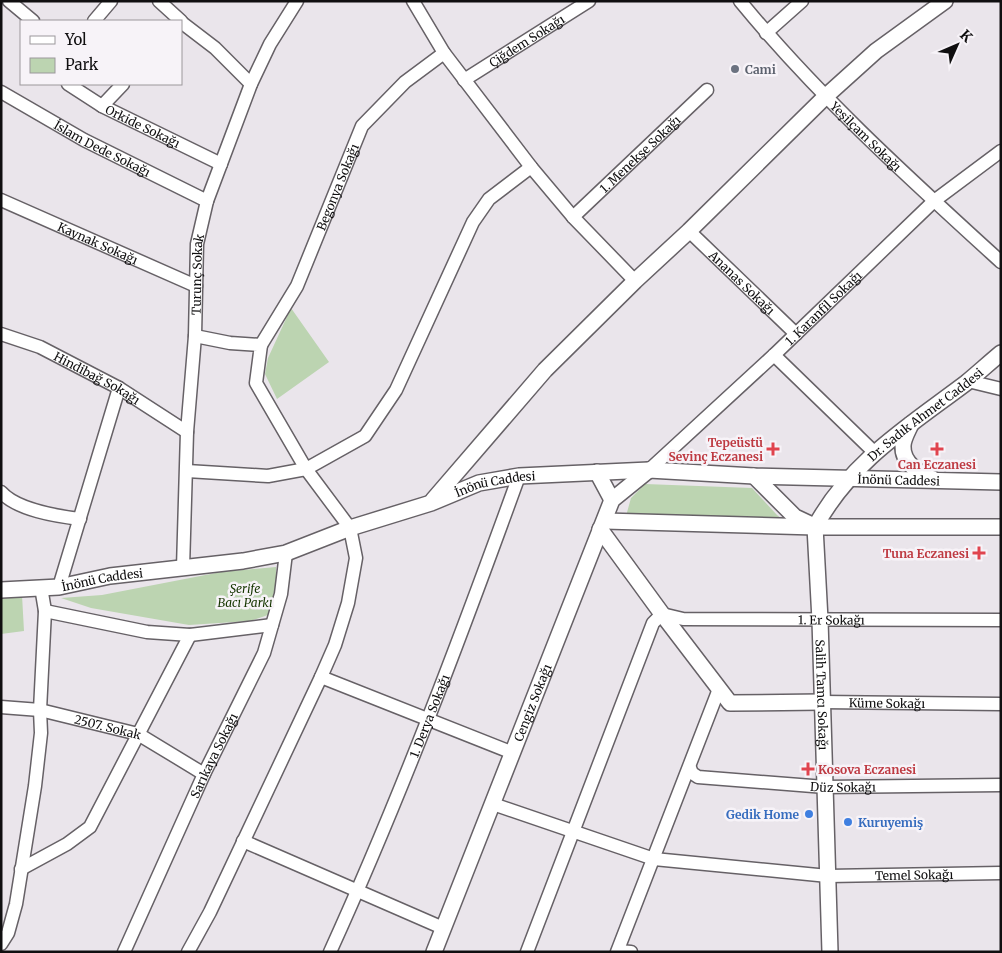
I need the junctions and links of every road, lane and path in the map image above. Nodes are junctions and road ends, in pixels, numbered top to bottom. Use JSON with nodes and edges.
{"nodes":[{"id":1,"x":9,"y":1,"type":"edge"},
{"id":2,"x":111,"y":1,"type":"edge"},
{"id":3,"x":159,"y":1,"type":"edge"},
{"id":4,"x":296,"y":1,"type":"edge"},
{"id":5,"x":413,"y":1,"type":"edge"},
{"id":6,"x":588,"y":1,"type":"edge"},
{"id":7,"x":740,"y":1,"type":"edge"},
{"id":8,"x":802,"y":1,"type":"edge"},
{"id":9,"x":945,"y":1,"type":"edge"},
{"id":10,"x":32,"y":20,"type":"edge"},
{"id":11,"x":95,"y":20,"type":"edge"},
{"id":12,"x":180,"y":20,"type":"edge"},
{"id":13,"x":182,"y":22,"type":"edge"},
{"id":14,"x":766,"y":33,"type":"junction"},
{"id":15,"x":444,"y":53,"type":"junction"},
{"id":16,"x":464,"y":80,"type":"junction"},
{"id":17,"x":251,"y":84,"type":"junction"},
{"id":18,"x":70,"y":85,"type":"edge"},
{"id":19,"x":122,"y":85,"type":"edge"},
{"id":20,"x":707,"y":90,"type":"dead end"},
{"id":21,"x":1,"y":92,"type":"edge"},
{"id":22,"x":826,"y":97,"type":"junction"},
{"id":23,"x":102,"y":106,"type":"junction"},
{"id":24,"x":1001,"y":151,"type":"edge"},
{"id":25,"x":221,"y":164,"type":"junction"},
{"id":26,"x":531,"y":167,"type":"junction"},
{"id":27,"x":1,"y":200,"type":"edge"},
{"id":28,"x":207,"y":201,"type":"junction"},
{"id":29,"x":934,"y":201,"type":"junction"},
{"id":30,"x":573,"y":217,"type":"junction"},
{"id":31,"x":689,"y":231,"type":"junction"},
{"id":32,"x":1001,"y":262,"type":"edge"},
{"id":33,"x":635,"y":281,"type":"junction"},
{"id":34,"x":196,"y":286,"type":"junction"},
{"id":35,"x":1,"y":334,"type":"edge"},
{"id":36,"x":796,"y":334,"type":"junction"},
{"id":37,"x":194,"y":336,"type":"junction"},
{"id":38,"x":261,"y":345,"type":"junction"},
{"id":39,"x":1001,"y":353,"type":"edge"},
{"id":40,"x":774,"y":355,"type":"junction"},
{"id":41,"x":968,"y":381,"type":"junction"},
{"id":42,"x":119,"y":388,"type":"junction"},
{"id":43,"x":1001,"y":389,"type":"edge"},
{"id":44,"x":912,"y":423,"type":"junction"},
{"id":45,"x":187,"y":432,"type":"junction"},
{"id":46,"x":874,"y":452,"type":"junction"},
{"id":47,"x":306,"y":469,"type":"junction"},
{"id":48,"x":650,"y":470,"type":"junction"},
{"id":49,"x":187,"y":471,"type":"junction"},
{"id":50,"x":597,"y":472,"type":"junction"},
{"id":51,"x":519,"y":476,"type":"junction"},
{"id":52,"x":754,"y":476,"type":"junction"},
{"id":53,"x":848,"y":479,"type":"junction"},
{"id":54,"x":939,"y":481,"type":"junction"},
{"id":55,"x":1001,"y":482,"type":"edge"},
{"id":56,"x":1,"y":492,"type":"edge"},
{"id":57,"x":612,"y":500,"type":"junction"},
{"id":58,"x":431,"y":503,"type":"junction"},
{"id":59,"x":80,"y":518,"type":"junction"},
{"id":60,"x":603,"y":525,"type":"junction"},
{"id":61,"x":816,"y":526,"type":"junction"},
{"id":62,"x":1001,"y":527,"type":"edge"},
{"id":63,"x":350,"y":528,"type":"junction"},
{"id":64,"x":286,"y":553,"type":"junction"},
{"id":65,"x":183,"y":568,"type":"junction"},
{"id":66,"x":59,"y":586,"type":"junction"},
{"id":67,"x":41,"y":587,"type":"junction"},
{"id":68,"x":1,"y":590,"type":"edge"},
{"id":69,"x":45,"y":612,"type":"junction"},
{"id":70,"x":662,"y":614,"type":"junction"},
{"id":71,"x":820,"y":620,"type":"junction"},
{"id":72,"x":1001,"y":620,"type":"edge"},
{"id":73,"x":272,"y":625,"type":"junction"},
{"id":74,"x":190,"y":636,"type":"junction"},
{"id":75,"x":322,"y":677,"type":"junction"},
{"id":76,"x":719,"y":689,"type":"junction"},
{"id":77,"x":822,"y":702,"type":"junction"},
{"id":78,"x":1001,"y":704,"type":"edge"},
{"id":79,"x":1,"y":707,"type":"edge"},
{"id":80,"x":40,"y":710,"type":"junction"},
{"id":81,"x":428,"y":720,"type":"junction"},
{"id":82,"x":138,"y":734,"type":"junction"},
{"id":83,"x":513,"y":753,"type":"junction"},
{"id":84,"x":690,"y":768,"type":"junction"},
{"id":85,"x":204,"y":774,"type":"junction"},
{"id":86,"x":1001,"y":785,"type":"edge"},
{"id":87,"x":825,"y":787,"type":"junction"},
{"id":88,"x":494,"y":804,"type":"junction"},
{"id":89,"x":573,"y":832,"type":"junction"},
{"id":90,"x":243,"y":841,"type":"junction"},
{"id":91,"x":654,"y":859,"type":"junction"},
{"id":92,"x":21,"y":869,"type":"junction"},
{"id":93,"x":1001,"y":872,"type":"edge"},
{"id":94,"x":828,"y":876,"type":"junction"},
{"id":95,"x":358,"y":892,"type":"junction"},
{"id":96,"x":443,"y":928,"type":"junction"},
{"id":97,"x":1,"y":944,"type":"edge"},
{"id":98,"x":618,"y":951,"type":"edge"},
{"id":99,"x":124,"y":952,"type":"edge"},
{"id":100,"x":188,"y":952,"type":"edge"},
{"id":101,"x":330,"y":952,"type":"edge"},
{"id":102,"x":434,"y":952,"type":"edge"},
{"id":103,"x":527,"y":952,"type":"edge"},
{"id":104,"x":630,"y":952,"type":"edge"},
{"id":105,"x":830,"y":952,"type":"edge"}],
"edges":[{"from":1,"to":10,"type":"street"},
{"from":2,"to":11,"type":"street"},
{"from":3,"to":12,"type":"street"},
{"from":4,"to":17,"type":"street","name":"Turunç Sokak"},
{"from":5,"to":15,"type":"street"},
{"from":6,"to":16,"type":"street","name":"Çiğdem Sokağı"},
{"from":7,"to":14,"type":"street","name":"Yeşilçam Sokağı"},
{"from":8,"to":14,"type":"street"},
{"from":9,"to":22,"type":"street"},
{"from":13,"to":17,"type":"street"},
{"from":14,"to":22,"type":"street","name":"Yeşilçam Sokağı"},
{"from":15,"to":16,"type":"street"},
{"from":15,"to":38,"type":"street","name":"Begonya Sokağı"},
{"from":16,"to":26,"type":"street"},
{"from":17,"to":25,"type":"street","name":"Turunç Sokak"},
{"from":18,"to":23,"type":"street","name":"Orkide Sokağı"},
{"from":19,"to":23,"type":"street"},
{"from":20,"to":30,"type":"street","name":"1. Menekşe Sokağı"},
{"from":21,"to":28,"type":"street","name":"İslam Dede Sokağı"},
{"from":22,"to":29,"type":"street","name":"Yeşilçam Sokağı"},
{"from":22,"to":31,"type":"street"},
{"from":23,"to":25,"type":"street","name":"Orkide Sokağı"},
{"from":24,"to":29,"type":"street","name":"1. Karanfil Sokağı"},
{"from":25,"to":28,"type":"street","name":"Turunç Sokak"},
{"from":26,"to":30,"type":"street"},
{"from":26,"to":47,"type":"street"},
{"from":27,"to":34,"type":"street","name":"Kaynak Sokağı"},
{"from":28,"to":34,"type":"street","name":"Turunç Sokak"},
{"from":29,"to":32,"type":"street","name":"Yeşilçam Sokağı"},
{"from":29,"to":36,"type":"street","name":"1. Karanfil Sokağı"},
{"from":30,"to":33,"type":"street"},
{"from":31,"to":33,"type":"street"},
{"from":31,"to":36,"type":"street","name":"Ananas Sokağı"},
{"from":33,"to":58,"type":"street"},
{"from":34,"to":37,"type":"street","name":"Turunç Sokak"},
{"from":35,"to":42,"type":"street","name":"Hindibağ Sokağı"},
{"from":36,"to":40,"type":"street","name":"1. Karanfil Sokağı"},
{"from":37,"to":38,"type":"street"},
{"from":37,"to":45,"type":"street","name":"Turunç Sokak"},
{"from":38,"to":47,"type":"street"},
{"from":39,"to":41,"type":"street","name":"Dr. Sadık Ahmet Caddesi"},
{"from":40,"to":46,"type":"street"},
{"from":40,"to":48,"type":"street","name":"1. Karanfil Sokağı"},
{"from":41,"to":43,"type":"street"},
{"from":41,"to":44,"type":"street","name":"Dr. Sadık Ahmet Caddesi"},
{"from":42,"to":45,"type":"street","name":"Hindibağ Sokağı"},
{"from":42,"to":59,"type":"street"},
{"from":44,"to":46,"type":"street","name":"Dr. Sadık Ahmet Caddesi"},
{"from":44,"to":54,"type":"street"},
{"from":45,"to":49,"type":"street","name":"Turunç Sokak"},
{"from":46,"to":53,"type":"street","name":"Dr. Sadık Ahmet Caddesi"},
{"from":47,"to":49,"type":"street"},
{"from":47,"to":63,"type":"street"},
{"from":48,"to":50,"type":"street","name":"İnönü Caddesi"},
{"from":48,"to":52,"type":"street","name":"İnönü Caddesi"},
{"from":48,"to":57,"type":"street"},
{"from":49,"to":65,"type":"street","name":"Turunç Sokak"},
{"from":50,"to":51,"type":"street","name":"İnönü Caddesi"},
{"from":50,"to":57,"type":"street"},
{"from":51,"to":58,"type":"street","name":"İnönü Caddesi"},
{"from":51,"to":81,"type":"street","name":"1. Derya Sokağı"},
{"from":52,"to":53,"type":"street","name":"İnönü Caddesi"},
{"from":52,"to":61,"type":"street"},
{"from":53,"to":54,"type":"street","name":"İnönü Caddesi"},
{"from":53,"to":61,"type":"street","name":"Dr. Sadık Ahmet Caddesi"},
{"from":54,"to":55,"type":"street","name":"İnönü Caddesi"},
{"from":56,"to":59,"type":"street"},
{"from":57,"to":60,"type":"street","name":"Cengiz Sokağı"},
{"from":58,"to":63,"type":"street","name":"İnönü Caddesi"},
{"from":59,"to":66,"type":"street"},
{"from":60,"to":61,"type":"street"},
{"from":60,"to":70,"type":"street"},
{"from":60,"to":83,"type":"street","name":"Cengiz Sokağı"},
{"from":61,"to":62,"type":"street"},
{"from":61,"to":71,"type":"street","name":"Salih Tamcı Sokağı"},
{"from":63,"to":64,"type":"street","name":"İnönü Caddesi"},
{"from":63,"to":75,"type":"street"},
{"from":64,"to":65,"type":"street","name":"İnönü Caddesi"},
{"from":64,"to":73,"type":"street","name":"Sarıkaya Sokağı"},
{"from":65,"to":66,"type":"street","name":"İnönü Caddesi"},
{"from":66,"to":67,"type":"street","name":"İnönü Caddesi"},
{"from":67,"to":68,"type":"street","name":"İnönü Caddesi"},
{"from":67,"to":69,"type":"street"},
{"from":69,"to":74,"type":"street"},
{"from":69,"to":80,"type":"street"},
{"from":70,"to":71,"type":"street","name":"1. Er Sokağı"},
{"from":70,"to":76,"type":"street"},
{"from":70,"to":89,"type":"street"},
{"from":71,"to":72,"type":"street","name":"1. Er Sokağı"},
{"from":71,"to":77,"type":"street","name":"Salih Tamcı Sokağı"},
{"from":73,"to":74,"type":"street"},
{"from":73,"to":85,"type":"street","name":"Sarıkaya Sokağı"},
{"from":74,"to":82,"type":"street"},
{"from":75,"to":81,"type":"street"},
{"from":75,"to":90,"type":"street"},
{"from":76,"to":77,"type":"street","name":"Küme Sokağı"},
{"from":76,"to":84,"type":"street"},
{"from":77,"to":78,"type":"street","name":"Küme Sokağı"},
{"from":77,"to":87,"type":"street","name":"Salih Tamcı Sokağı"},
{"from":79,"to":80,"type":"street","name":"2507. Sokak"},
{"from":80,"to":82,"type":"street","name":"2507. Sokak"},
{"from":80,"to":92,"type":"street"},
{"from":81,"to":83,"type":"street"},
{"from":81,"to":95,"type":"street","name":"1. Derya Sokağı"},
{"from":82,"to":85,"type":"street","name":"2507. Sokak"},
{"from":82,"to":92,"type":"street"},
{"from":83,"to":88,"type":"street","name":"Cengiz Sokağı"},
{"from":84,"to":87,"type":"street","name":"Düz Sokağı"},
{"from":84,"to":91,"type":"street"},
{"from":85,"to":99,"type":"street","name":"Sarıkaya Sokağı"},
{"from":86,"to":87,"type":"street","name":"Düz Sokağı"},
{"from":87,"to":94,"type":"street","name":"Salih Tamcı Sokağı"},
{"from":88,"to":89,"type":"street","name":"Temel Sokağı"},
{"from":88,"to":96,"type":"street","name":"Cengiz Sokağı"},
{"from":89,"to":91,"type":"street","name":"Temel Sokağı"},
{"from":89,"to":103,"type":"street"},
{"from":90,"to":95,"type":"street"},
{"from":90,"to":100,"type":"street"},
{"from":91,"to":94,"type":"street","name":"Temel Sokağı"},
{"from":91,"to":98,"type":"street"},
{"from":92,"to":97,"type":"street"},
{"from":93,"to":94,"type":"street","name":"Temel Sokağı"},
{"from":94,"to":105,"type":"street","name":"Salih Tamcı Sokağı"},
{"from":95,"to":96,"type":"street"},
{"from":95,"to":101,"type":"street","name":"1. Derya Sokağı"},
{"from":96,"to":102,"type":"street","name":"Cengiz Sokağı"},
{"from":98,"to":104,"type":"street"}]}
